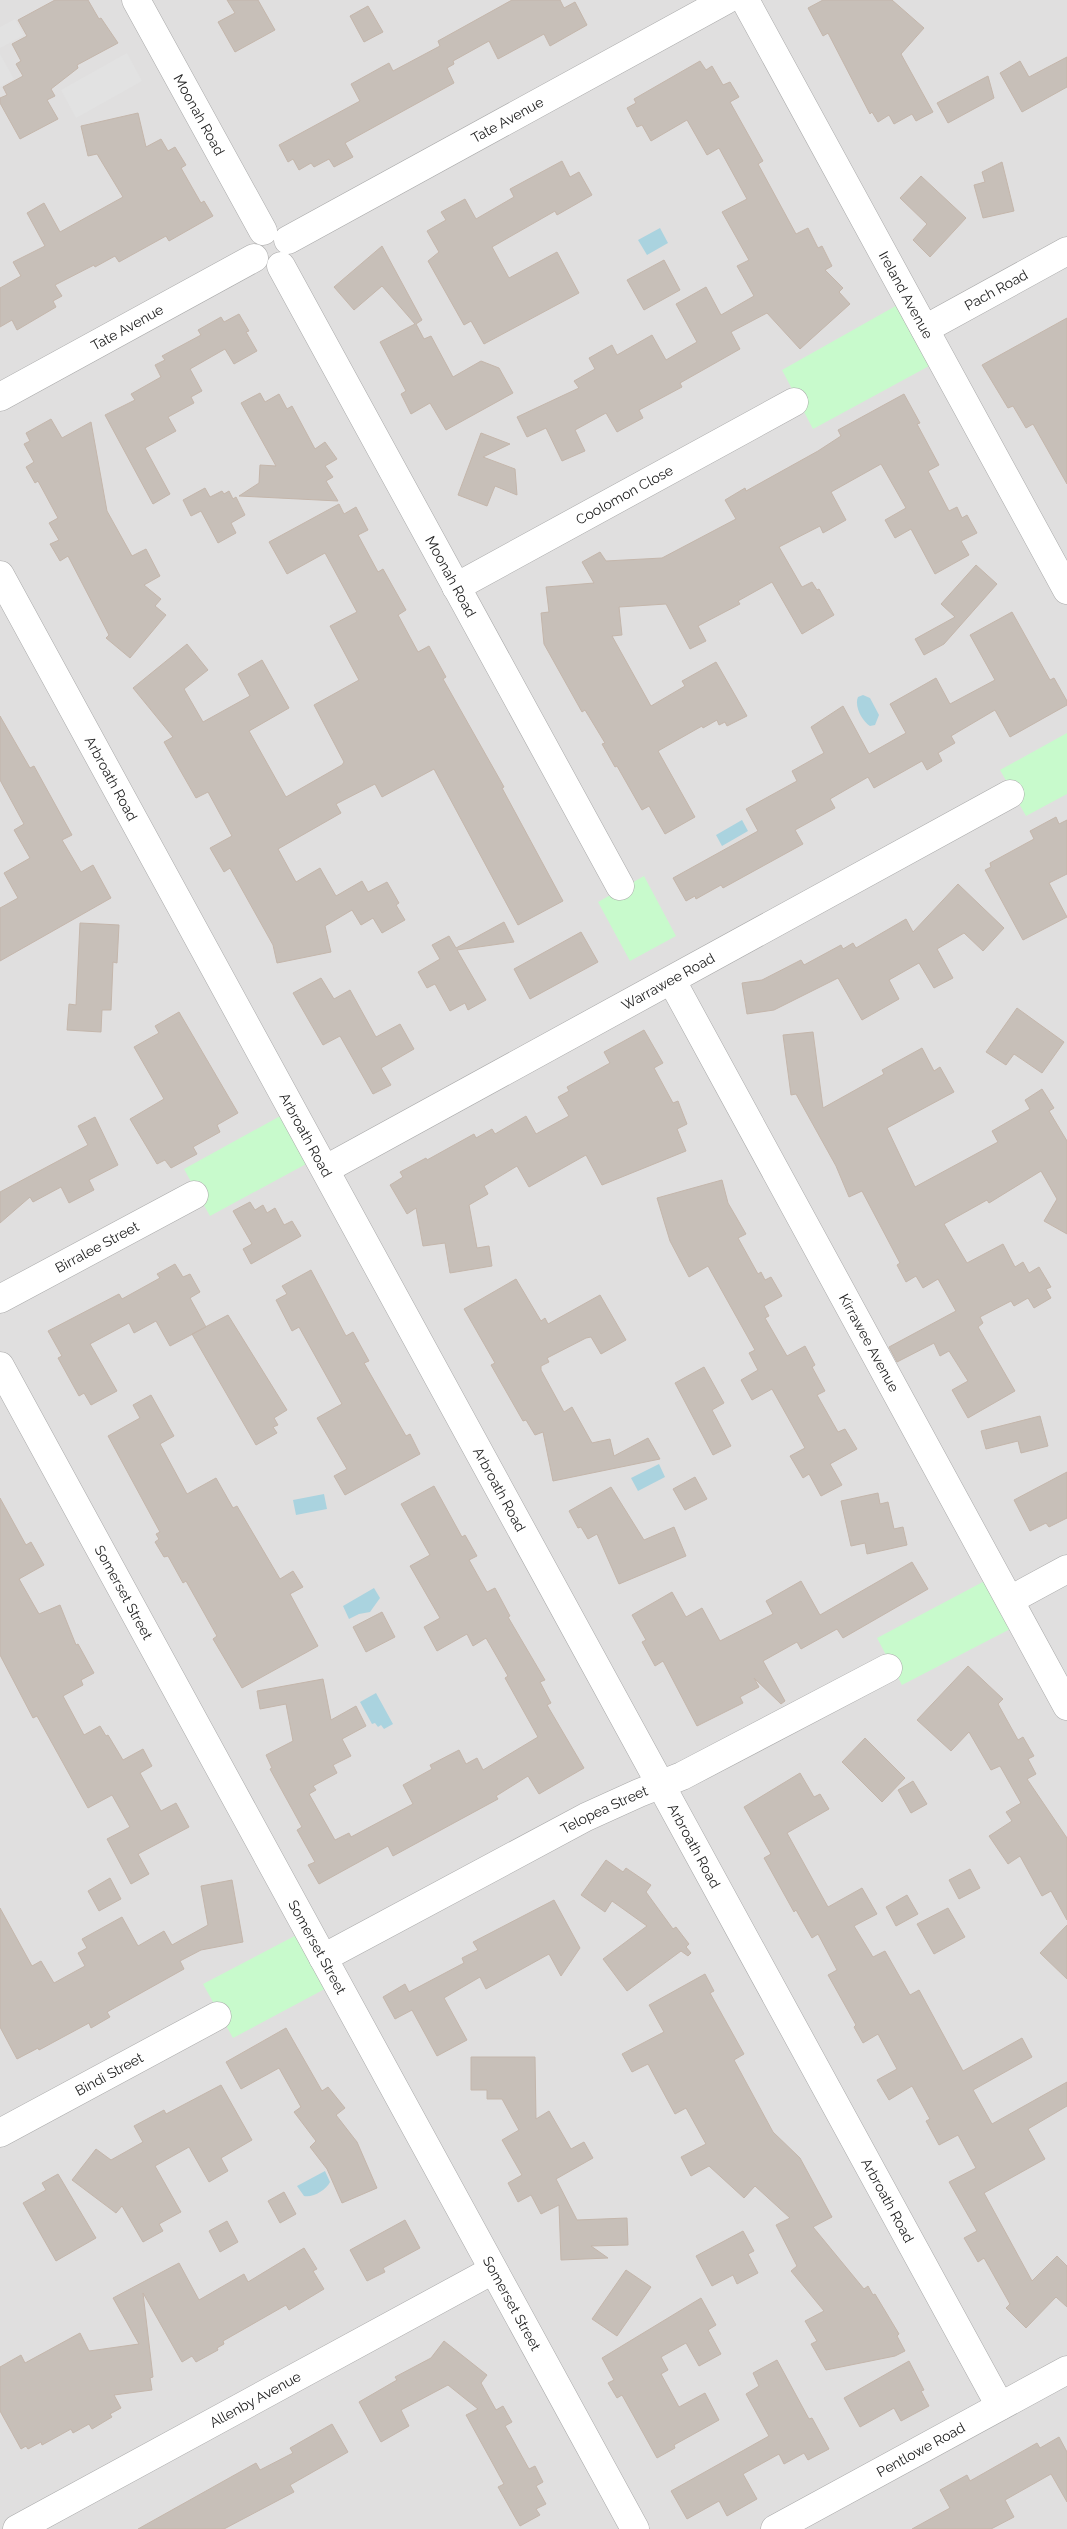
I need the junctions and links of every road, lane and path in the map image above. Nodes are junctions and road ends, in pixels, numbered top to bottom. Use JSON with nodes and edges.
{"nodes":[{"id":1,"x":136,"y":0,"type":"edge"},
{"id":2,"x":726,"y":0,"type":"edge"},
{"id":3,"x":745,"y":0,"type":"edge"},
{"id":4,"x":263,"y":231,"type":"junction"},
{"id":5,"x":288,"y":240,"type":"junction"},
{"id":6,"x":1067,"y":251,"type":"edge"},
{"id":7,"x":254,"y":258,"type":"junction"},
{"id":8,"x":281,"y":266,"type":"junction"},
{"id":9,"x":925,"y":329,"type":"junction"},
{"id":10,"x":0,"y":397,"type":"edge"},
{"id":11,"x":794,"y":402,"type":"dead end"},
{"id":12,"x":0,"y":575,"type":"edge"},
{"id":13,"x":456,"y":587,"type":"junction"},
{"id":14,"x":1067,"y":590,"type":"edge"},
{"id":15,"x":1010,"y":794,"type":"dead end"},
{"id":16,"x":620,"y":886,"type":"dead end"},
{"id":17,"x":672,"y":981,"type":"junction"},
{"id":18,"x":326,"y":1169,"type":"junction"},
{"id":19,"x":194,"y":1195,"type":"dead end"},
{"id":20,"x":0,"y":1299,"type":"edge"},
{"id":21,"x":0,"y":1366,"type":"edge"},
{"id":22,"x":1067,"y":1569,"type":"edge"},
{"id":23,"x":1010,"y":1600,"type":"junction"},
{"id":24,"x":888,"y":1668,"type":"dead end"},
{"id":25,"x":1067,"y":1706,"type":"edge"},
{"id":26,"x":661,"y":1785,"type":"junction"},
{"id":27,"x":323,"y":1958,"type":"junction"},
{"id":28,"x":217,"y":2016,"type":"dead end"},
{"id":29,"x":3,"y":2124,"type":"edge"},
{"id":30,"x":493,"y":2270,"type":"junction"},
{"id":31,"x":1067,"y":2370,"type":"edge"},
{"id":32,"x":1000,"y":2406,"type":"junction"},
{"id":33,"x":17,"y":2529,"type":"edge"},
{"id":34,"x":635,"y":2529,"type":"edge"},
{"id":35,"x":775,"y":2529,"type":"edge"}],
"edges":[{"from":1,"to":4,"type":"street","name":"Moonah Road"},
{"from":2,"to":5,"type":"street","name":"Tate Avenue"},
{"from":3,"to":9,"type":"street","name":"Ireland Avenue"},
{"from":4,"to":5,"type":"street"},
{"from":4,"to":7,"type":"street"},
{"from":5,"to":8,"type":"street"},
{"from":6,"to":9,"type":"street","name":"Pach Road"},
{"from":7,"to":8,"type":"street"},
{"from":7,"to":10,"type":"street","name":"Tate Avenue"},
{"from":8,"to":13,"type":"street","name":"Moonah Road"},
{"from":9,"to":14,"type":"street","name":"Ireland Avenue"},
{"from":11,"to":13,"type":"street","name":"Coolomon Close"},
{"from":12,"to":18,"type":"street","name":"Arbroath Road"},
{"from":13,"to":16,"type":"street","name":"Moonah Road"},
{"from":15,"to":17,"type":"street","name":"Warrawee Road"},
{"from":17,"to":18,"type":"street","name":"Warrawee Road"},
{"from":17,"to":23,"type":"street","name":"Kirrawee Avenue"},
{"from":18,"to":26,"type":"street","name":"Arbroath Road"},
{"from":19,"to":20,"type":"street","name":"Birralee Street"},
{"from":21,"to":27,"type":"street","name":"Somerset Street"},
{"from":22,"to":23,"type":"street"},
{"from":23,"to":25,"type":"street","name":"Kirrawee Avenue"},
{"from":24,"to":26,"type":"street","name":"Telopea Street"},
{"from":26,"to":27,"type":"street","name":"Telopea Street"},
{"from":26,"to":32,"type":"street","name":"Arbroath Road"},
{"from":27,"to":30,"type":"street","name":"Somerset Street"},
{"from":28,"to":29,"type":"street","name":"Bindi Street"},
{"from":30,"to":33,"type":"street","name":"Allenby Avenue"},
{"from":30,"to":34,"type":"street","name":"Somerset Street"},
{"from":31,"to":32,"type":"street","name":"Pentlowe Road"},
{"from":32,"to":35,"type":"street","name":"Pentlowe Road"}]}
